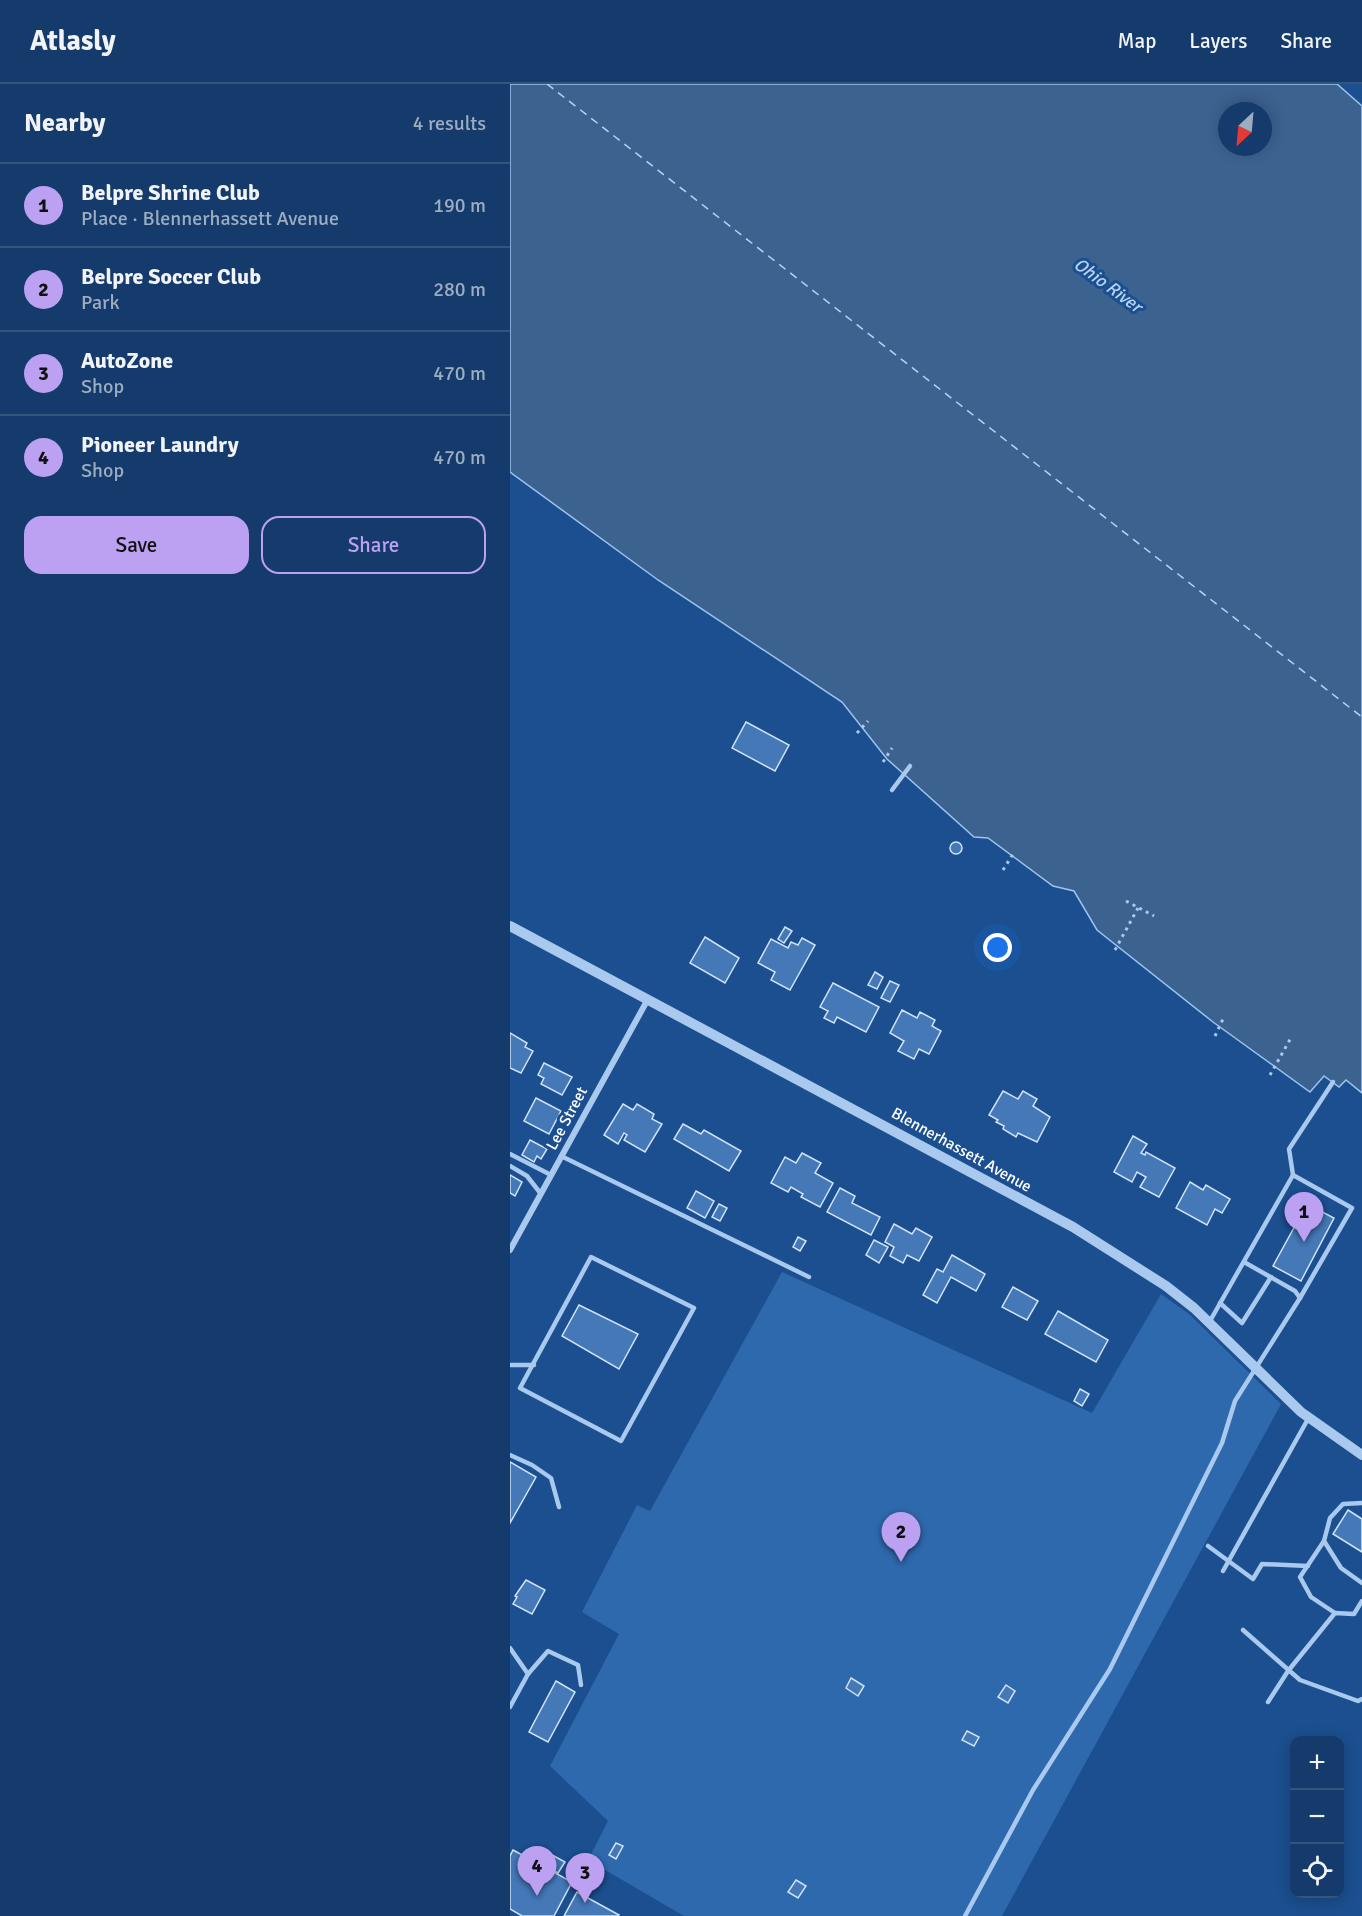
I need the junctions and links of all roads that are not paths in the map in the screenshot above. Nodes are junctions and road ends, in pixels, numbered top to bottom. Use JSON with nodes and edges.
{"nodes":[{"id":1,"x":910,"y":766,"type":"dead end"},
{"id":2,"x":892,"y":790,"type":"dead end"},
{"id":3,"x":510,"y":926,"type":"edge"},
{"id":4,"x":648,"y":999,"type":"junction"},
{"id":5,"x":1333,"y":1082,"type":"dead end"},
{"id":6,"x":510,"y":1154,"type":"edge"},
{"id":7,"x":561,"y":1156,"type":"junction"},
{"id":8,"x":510,"y":1166,"type":"edge"},
{"id":9,"x":551,"y":1175,"type":"junction"},
{"id":10,"x":1293,"y":1175,"type":"junction"},
{"id":11,"x":541,"y":1194,"type":"junction"},
{"id":12,"x":512,"y":1242,"type":"edge"},
{"id":13,"x":510,"y":1250,"type":"edge"},
{"id":14,"x":1244,"y":1262,"type":"junction"},
{"id":15,"x":809,"y":1276,"type":"dead end"},
{"id":16,"x":1271,"y":1277,"type":"junction"},
{"id":17,"x":1300,"y":1298,"type":"junction"},
{"id":18,"x":1220,"y":1303,"type":"junction"},
{"id":19,"x":1209,"y":1323,"type":"junction"},
{"id":20,"x":510,"y":1365,"type":"edge"},
{"id":21,"x":534,"y":1365,"type":"junction"},
{"id":22,"x":1255,"y":1369,"type":"junction"},
{"id":23,"x":1309,"y":1418,"type":"junction"},
{"id":24,"x":510,"y":1455,"type":"edge"},
{"id":25,"x":1362,"y":1455,"type":"edge"},
{"id":26,"x":1362,"y":1503,"type":"edge"},
{"id":27,"x":559,"y":1507,"type":"dead end"},
{"id":28,"x":1324,"y":1541,"type":"junction"},
{"id":29,"x":1208,"y":1546,"type":"dead end"},
{"id":30,"x":1227,"y":1561,"type":"junction"},
{"id":31,"x":1308,"y":1566,"type":"junction"},
{"id":32,"x":1223,"y":1571,"type":"dead end"},
{"id":33,"x":1362,"y":1583,"type":"edge"},
{"id":34,"x":1362,"y":1601,"type":"edge"},
{"id":35,"x":1335,"y":1613,"type":"junction"},
{"id":36,"x":1243,"y":1630,"type":"dead end"},
{"id":37,"x":510,"y":1648,"type":"edge"},
{"id":38,"x":1288,"y":1671,"type":"junction"},
{"id":39,"x":528,"y":1674,"type":"junction"},
{"id":40,"x":581,"y":1685,"type":"dead end"},
{"id":41,"x":1362,"y":1699,"type":"edge"},
{"id":42,"x":1268,"y":1702,"type":"dead end"},
{"id":43,"x":510,"y":1707,"type":"edge"},
{"id":44,"x":965,"y":1916,"type":"edge"}],
"edges":[{"from":1,"to":2,"type":"lane"},
{"from":3,"to":4,"type":"street","name":"Blennerhassett Avenue"},
{"from":4,"to":7,"type":"street","name":"Lee Street"},
{"from":4,"to":19,"type":"street","name":"Blennerhassett Avenue"},
{"from":5,"to":10,"type":"lane"},
{"from":6,"to":9,"type":"lane"},
{"from":7,"to":9,"type":"street","name":"Lee Street"},
{"from":7,"to":15,"type":"lane"},
{"from":8,"to":11,"type":"lane"},
{"from":9,"to":11,"type":"street","name":"Lee Street"},
{"from":10,"to":14,"type":"lane"},
{"from":10,"to":17,"type":"lane"},
{"from":11,"to":12,"type":"street","name":"Lee Street"},
{"from":12,"to":13,"type":"street","name":"Lee Street"},
{"from":14,"to":16,"type":"lane"},
{"from":14,"to":18,"type":"lane"},
{"from":16,"to":17,"type":"lane"},
{"from":16,"to":18,"type":"lane"},
{"from":17,"to":22,"type":"lane"},
{"from":18,"to":19,"type":"lane"},
{"from":19,"to":22,"type":"street","name":"Blennerhassett Avenue"},
{"from":20,"to":21,"type":"lane"},
{"from":21,"to":21,"type":"lane"},
{"from":22,"to":23,"type":"street","name":"Blennerhassett Avenue"},
{"from":22,"to":44,"type":"lane"},
{"from":23,"to":25,"type":"street","name":"Blennerhassett Avenue"},
{"from":23,"to":30,"type":"lane"},
{"from":24,"to":27,"type":"lane"},
{"from":26,"to":28,"type":"lane"},
{"from":28,"to":31,"type":"lane"},
{"from":28,"to":33,"type":"lane"},
{"from":29,"to":30,"type":"lane"},
{"from":30,"to":31,"type":"lane"},
{"from":30,"to":32,"type":"lane"},
{"from":31,"to":35,"type":"lane"},
{"from":34,"to":35,"type":"lane"},
{"from":35,"to":38,"type":"lane"},
{"from":36,"to":38,"type":"lane"},
{"from":37,"to":39,"type":"lane"},
{"from":38,"to":41,"type":"lane"},
{"from":38,"to":42,"type":"lane"},
{"from":39,"to":40,"type":"lane"},
{"from":39,"to":43,"type":"lane"}]}
